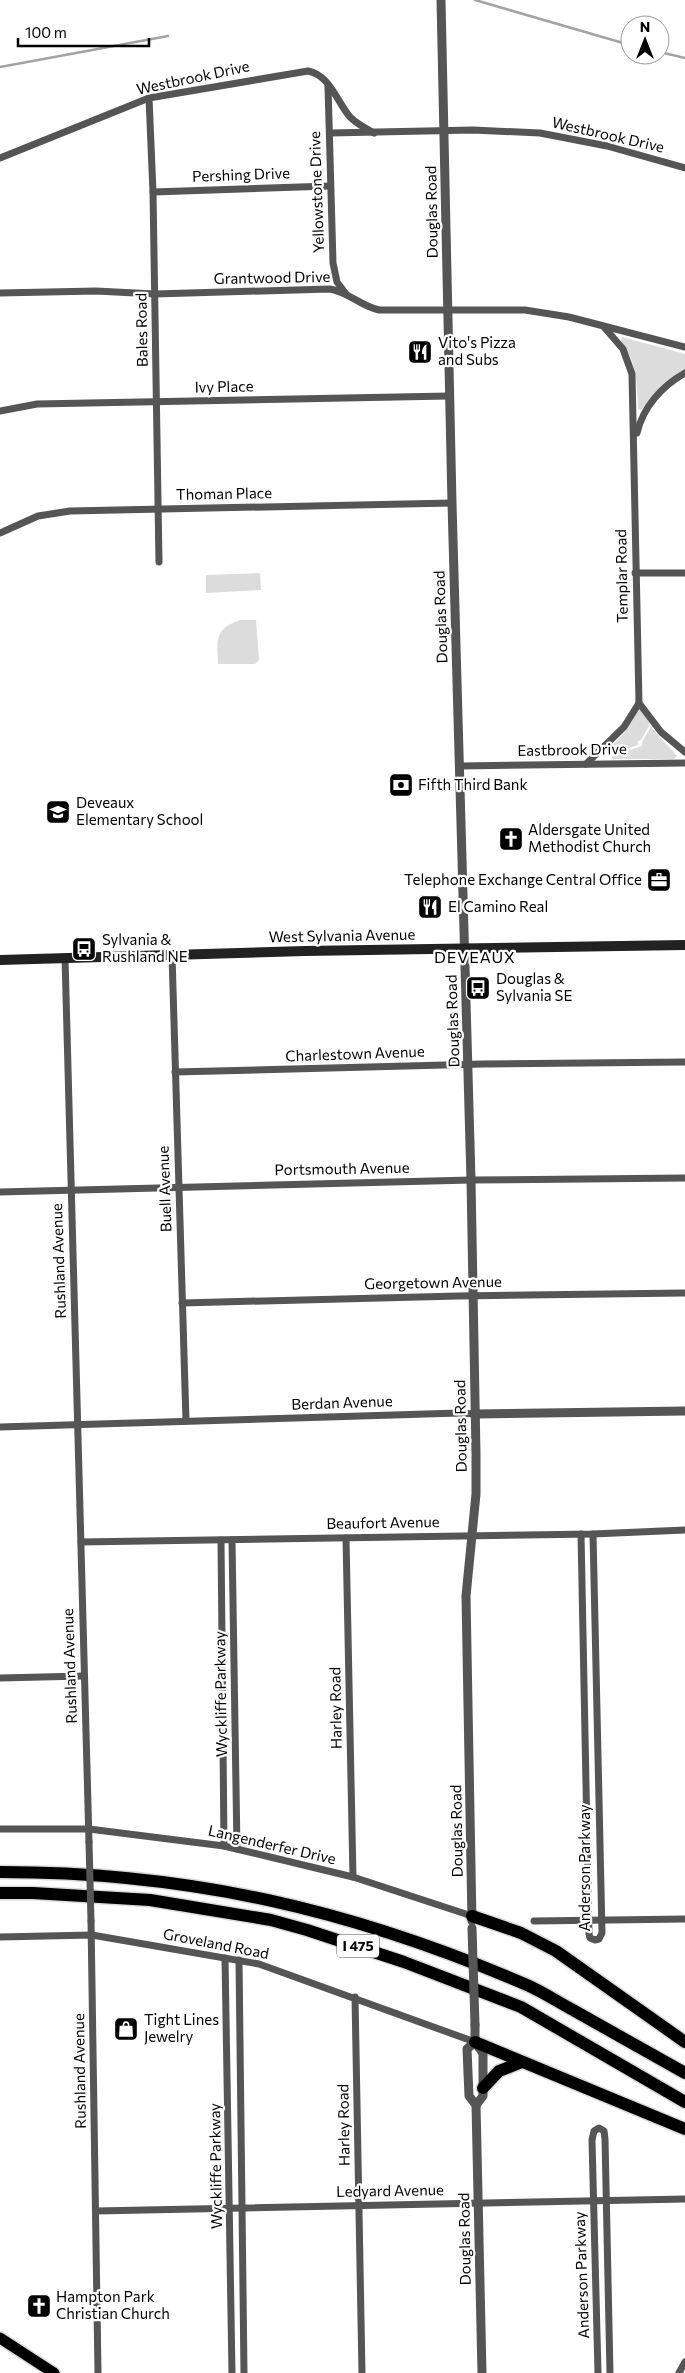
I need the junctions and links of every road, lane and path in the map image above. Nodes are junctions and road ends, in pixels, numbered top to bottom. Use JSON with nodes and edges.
{"nodes":[{"id":1,"x":441,"y":0,"type":"edge"},
{"id":2,"x":328,"y":84,"type":"junction"},
{"id":3,"x":149,"y":98,"type":"junction"},
{"id":4,"x":444,"y":132,"type":"junction"},
{"id":5,"x":330,"y":133,"type":"junction"},
{"id":6,"x":374,"y":133,"type":"junction"},
{"id":7,"x":0,"y":158,"type":"edge"},
{"id":8,"x":685,"y":168,"type":"edge"},
{"id":9,"x":330,"y":186,"type":"junction"},
{"id":10,"x":153,"y":192,"type":"junction"},
{"id":11,"x":0,"y":293,"type":"edge"},
{"id":12,"x":155,"y":294,"type":"junction"},
{"id":13,"x":346,"y":294,"type":"junction"},
{"id":14,"x":448,"y":310,"type":"junction"},
{"id":15,"x":602,"y":325,"type":"junction"},
{"id":16,"x":685,"y":347,"type":"edge"},
{"id":17,"x":685,"y":373,"type":"edge"},
{"id":18,"x":449,"y":396,"type":"junction"},
{"id":19,"x":157,"y":402,"type":"junction"},
{"id":20,"x":0,"y":411,"type":"edge"},
{"id":21,"x":634,"y":449,"type":"junction"},
{"id":22,"x":452,"y":503,"type":"junction"},
{"id":23,"x":158,"y":509,"type":"junction"},
{"id":24,"x":0,"y":534,"type":"edge"},
{"id":25,"x":160,"y":562,"type":"dead end"},
{"id":26,"x":636,"y":573,"type":"junction"},
{"id":27,"x":685,"y":573,"type":"edge"},
{"id":28,"x":639,"y":703,"type":"junction"},
{"id":29,"x":685,"y":752,"type":"edge"},
{"id":30,"x":685,"y":763,"type":"edge"},
{"id":31,"x":586,"y":764,"type":"junction"},
{"id":32,"x":460,"y":766,"type":"junction"},
{"id":33,"x":685,"y":945,"type":"edge"},
{"id":34,"x":464,"y":949,"type":"junction"},
{"id":35,"x":172,"y":955,"type":"junction"},
{"id":36,"x":65,"y":958,"type":"junction"},
{"id":37,"x":0,"y":960,"type":"edge"},
{"id":38,"x":685,"y":1062,"type":"edge"},
{"id":39,"x":468,"y":1064,"type":"junction"},
{"id":40,"x":176,"y":1072,"type":"junction"},
{"id":41,"x":685,"y":1178,"type":"edge"},
{"id":42,"x":471,"y":1180,"type":"junction"},
{"id":43,"x":179,"y":1187,"type":"junction"},
{"id":44,"x":71,"y":1190,"type":"junction"},
{"id":45,"x":0,"y":1192,"type":"edge"},
{"id":46,"x":685,"y":1293,"type":"edge"},
{"id":47,"x":472,"y":1296,"type":"junction"},
{"id":48,"x":182,"y":1303,"type":"junction"},
{"id":49,"x":685,"y":1411,"type":"edge"},
{"id":50,"x":475,"y":1414,"type":"junction"},
{"id":51,"x":186,"y":1421,"type":"junction"},
{"id":52,"x":78,"y":1425,"type":"junction"},
{"id":53,"x":0,"y":1427,"type":"edge"},
{"id":54,"x":685,"y":1530,"type":"edge"},
{"id":55,"x":581,"y":1534,"type":"junction"},
{"id":56,"x":593,"y":1534,"type":"junction"},
{"id":57,"x":471,"y":1535,"type":"junction"},
{"id":58,"x":346,"y":1538,"type":"junction"},
{"id":59,"x":221,"y":1540,"type":"junction"},
{"id":60,"x":232,"y":1540,"type":"junction"},
{"id":61,"x":81,"y":1542,"type":"junction"},
{"id":62,"x":84,"y":1676,"type":"junction"},
{"id":63,"x":0,"y":1678,"type":"edge"},
{"id":64,"x":0,"y":1829,"type":"edge"},
{"id":65,"x":89,"y":1829,"type":"junction"},
{"id":66,"x":224,"y":1846,"type":"junction"},
{"id":67,"x":237,"y":1849,"type":"junction"},
{"id":68,"x":0,"y":1872,"type":"edge"},
{"id":69,"x":353,"y":1877,"type":"junction"},
{"id":70,"x":0,"y":1893,"type":"edge"},
{"id":71,"x":685,"y":1918,"type":"edge"},
{"id":72,"x":602,"y":1919,"type":"junction"},
{"id":73,"x":588,"y":1920,"type":"junction"},
{"id":74,"x":534,"y":1921,"type":"dead end"},
{"id":75,"x":472,"y":1922,"type":"junction"},
{"id":76,"x":92,"y":1935,"type":"junction"},
{"id":77,"x":0,"y":1937,"type":"edge"},
{"id":78,"x":225,"y":1958,"type":"junction"},
{"id":79,"x":239,"y":1960,"type":"junction"},
{"id":80,"x":355,"y":1997,"type":"junction"},
{"id":81,"x":475,"y":2042,"type":"junction"},
{"id":82,"x":685,"y":2042,"type":"edge"},
{"id":83,"x":522,"y":2062,"type":"junction"},
{"id":84,"x":685,"y":2073,"type":"edge"},
{"id":85,"x":483,"y":2088,"type":"junction"},
{"id":86,"x":685,"y":2102,"type":"edge"},
{"id":87,"x":476,"y":2105,"type":"junction"},
{"id":88,"x":685,"y":2129,"type":"edge"},
{"id":89,"x":685,"y":2199,"type":"edge"},
{"id":90,"x":606,"y":2200,"type":"junction"},
{"id":91,"x":593,"y":2201,"type":"junction"},
{"id":92,"x":478,"y":2202,"type":"junction"},
{"id":93,"x":359,"y":2205,"type":"junction"},
{"id":94,"x":231,"y":2208,"type":"junction"},
{"id":95,"x":242,"y":2208,"type":"junction"},
{"id":96,"x":96,"y":2211,"type":"junction"},
{"id":97,"x":0,"y":2338,"type":"edge"},
{"id":98,"x":685,"y":2362,"type":"edge"},
{"id":99,"x":54,"y":2373,"type":"edge"},
{"id":100,"x":98,"y":2373,"type":"edge"},
{"id":101,"x":232,"y":2373,"type":"edge"},
{"id":102,"x":244,"y":2373,"type":"edge"},
{"id":103,"x":362,"y":2373,"type":"edge"},
{"id":104,"x":482,"y":2373,"type":"edge"},
{"id":105,"x":598,"y":2373,"type":"edge"},
{"id":106,"x":610,"y":2373,"type":"edge"},
{"id":107,"x":679,"y":2373,"type":"edge"}],
"edges":[{"from":1,"to":4,"type":"street","name":"Douglas Road"},
{"from":2,"to":3,"type":"street","name":"Westbrook Drive"},
{"from":2,"to":5,"type":"street","name":"Yellowstone Drive"},
{"from":2,"to":6,"type":"street","name":"Westbrook Drive"},
{"from":3,"to":7,"type":"street","name":"Westbrook Drive"},
{"from":3,"to":10,"type":"street","name":"Bales Road"},
{"from":4,"to":6,"type":"street","name":"Westbrook Drive"},
{"from":4,"to":8,"type":"street","name":"Westbrook Drive"},
{"from":4,"to":14,"type":"street","name":"Douglas Road"},
{"from":5,"to":6,"type":"street","name":"Westbrook Drive"},
{"from":5,"to":9,"type":"street","name":"Yellowstone Drive"},
{"from":9,"to":10,"type":"street","name":"Pershing Drive"},
{"from":9,"to":13,"type":"street","name":"Yellowstone Drive"},
{"from":10,"to":12,"type":"street","name":"Bales Road"},
{"from":11,"to":12,"type":"street","name":"Grantwood Drive"},
{"from":12,"to":13,"type":"street","name":"Grantwood Drive"},
{"from":12,"to":19,"type":"street","name":"Bales Road"},
{"from":13,"to":14,"type":"street","name":"Grantwood Drive"},
{"from":14,"to":15,"type":"street","name":"Grantwood Drive"},
{"from":14,"to":18,"type":"street","name":"Douglas Road"},
{"from":15,"to":16,"type":"street","name":"Grantwood Drive"},
{"from":15,"to":21,"type":"street","name":"Templar Road"},
{"from":17,"to":21,"type":"street","name":"Templar Road"},
{"from":18,"to":19,"type":"street","name":"Ivy Place"},
{"from":18,"to":22,"type":"street","name":"Douglas Road"},
{"from":19,"to":20,"type":"street","name":"Ivy Place"},
{"from":19,"to":23,"type":"street","name":"Bales Road"},
{"from":21,"to":26,"type":"street","name":"Templar Road"},
{"from":22,"to":23,"type":"street","name":"Thoman Place"},
{"from":22,"to":32,"type":"street","name":"Douglas Road"},
{"from":23,"to":24,"type":"street","name":"Thoman Place"},
{"from":23,"to":25,"type":"street","name":"Bales Road"},
{"from":26,"to":27,"type":"street"},
{"from":26,"to":28,"type":"street","name":"Templar Road"},
{"from":28,"to":29,"type":"street"},
{"from":28,"to":31,"type":"street"},
{"from":30,"to":31,"type":"street","name":"Eastbrook Drive"},
{"from":31,"to":32,"type":"street","name":"Eastbrook Drive"},
{"from":32,"to":34,"type":"street","name":"Douglas Road"},
{"from":33,"to":34,"type":"main road","name":"West Sylvania Avenue"},
{"from":34,"to":35,"type":"main road","name":"West Sylvania Avenue"},
{"from":34,"to":39,"type":"street","name":"Douglas Road"},
{"from":35,"to":36,"type":"main road","name":"West Sylvania Avenue"},
{"from":35,"to":40,"type":"street","name":"Buell Avenue"},
{"from":36,"to":37,"type":"main road","name":"West Sylvania Avenue"},
{"from":36,"to":44,"type":"street","name":"Rushland Avenue"},
{"from":38,"to":39,"type":"street","name":"Charlestown Avenue"},
{"from":39,"to":40,"type":"street","name":"Charlestown Avenue"},
{"from":39,"to":42,"type":"street","name":"Douglas Road"},
{"from":40,"to":43,"type":"street","name":"Buell Avenue"},
{"from":41,"to":42,"type":"street","name":"Portsmouth Avenue"},
{"from":42,"to":43,"type":"street","name":"Portsmouth Avenue"},
{"from":42,"to":47,"type":"street","name":"Douglas Road"},
{"from":43,"to":44,"type":"street","name":"Portsmouth Avenue"},
{"from":43,"to":48,"type":"street","name":"Buell Avenue"},
{"from":44,"to":45,"type":"street","name":"Portsmouth Avenue"},
{"from":44,"to":52,"type":"street","name":"Rushland Avenue"},
{"from":46,"to":47,"type":"street","name":"Georgetown Avenue"},
{"from":47,"to":48,"type":"street","name":"Georgetown Avenue"},
{"from":47,"to":50,"type":"street","name":"Douglas Road"},
{"from":48,"to":51,"type":"street","name":"Buell Avenue"},
{"from":49,"to":50,"type":"street","name":"Berdan Avenue"},
{"from":50,"to":51,"type":"street","name":"Berdan Avenue"},
{"from":50,"to":57,"type":"street","name":"Douglas Road"},
{"from":51,"to":52,"type":"street","name":"Berdan Avenue"},
{"from":52,"to":53,"type":"street","name":"Berdan Avenue"},
{"from":52,"to":61,"type":"street","name":"Rushland Avenue"},
{"from":54,"to":56,"type":"street","name":"Beaufort Avenue"},
{"from":55,"to":56,"type":"street","name":"Beaufort Avenue"},
{"from":55,"to":57,"type":"street","name":"Beaufort Avenue"},
{"from":55,"to":73,"type":"street","name":"Anderson Parkway"},
{"from":56,"to":72,"type":"street","name":"Anderson Parkway"},
{"from":57,"to":58,"type":"street","name":"Beaufort Avenue"},
{"from":57,"to":75,"type":"street","name":"Douglas Road"},
{"from":58,"to":60,"type":"street","name":"Beaufort Avenue"},
{"from":58,"to":69,"type":"street","name":"Harley Road"},
{"from":59,"to":60,"type":"street","name":"Beaufort Avenue"},
{"from":59,"to":61,"type":"street","name":"Beaufort Avenue"},
{"from":59,"to":66,"type":"street","name":"Wyckliffe Parkway"},
{"from":60,"to":67,"type":"street","name":"Wyckliffe Parkway"},
{"from":61,"to":62,"type":"street","name":"Rushland Avenue"},
{"from":62,"to":63,"type":"street"},
{"from":62,"to":65,"type":"street","name":"Rushland Avenue"},
{"from":64,"to":65,"type":"street","name":"Langenderfer Drive"},
{"from":65,"to":66,"type":"street","name":"Langenderfer Drive"},
{"from":65,"to":76,"type":"street","name":"Rushland Avenue","bridge":true},
{"from":66,"to":67,"type":"street","name":"Langenderfer Drive"},
{"from":67,"to":69,"type":"street","name":"Langenderfer Drive"},
{"from":68,"to":84,"type":"highway","number":"I 475"},
{"from":69,"to":75,"type":"street","name":"Langenderfer Drive"},
{"from":70,"to":86,"type":"highway","number":"I 475"},
{"from":71,"to":72,"type":"street"},
{"from":72,"to":73,"type":"street"},
{"from":72,"to":73,"type":"street","name":"Anderson Parkway"},
{"from":73,"to":74,"type":"street"},
{"from":75,"to":81,"type":"street","name":"Douglas Road","bridge":true},
{"from":75,"to":82,"type":"highway"},
{"from":76,"to":77,"type":"street","name":"Groveland Road"},
{"from":76,"to":78,"type":"street","name":"Groveland Road"},
{"from":76,"to":96,"type":"street","name":"Rushland Avenue"},
{"from":78,"to":79,"type":"street","name":"Groveland Road"},
{"from":78,"to":94,"type":"street","name":"Wyckliffe Parkway"},
{"from":79,"to":80,"type":"street","name":"Groveland Road"},
{"from":79,"to":95,"type":"street","name":"Wyckliffe Parkway"},
{"from":80,"to":81,"type":"street","name":"Groveland Road"},
{"from":80,"to":93,"type":"street","name":"Harley Road"},
{"from":81,"to":83,"type":"highway"},
{"from":81,"to":85,"type":"street","name":"Douglas Road"},
{"from":81,"to":87,"type":"street","name":"Douglas Road"},
{"from":83,"to":85,"type":"highway"},
{"from":83,"to":88,"type":"highway"},
{"from":85,"to":87,"type":"street","name":"Douglas Road"},
{"from":87,"to":92,"type":"street","name":"Douglas Road"},
{"from":89,"to":90,"type":"street","name":"Ledyard Avenue"},
{"from":90,"to":91,"type":"street","name":"Ledyard Avenue"},
{"from":90,"to":91,"type":"street","name":"Anderson Parkway"},
{"from":90,"to":106,"type":"street","name":"Anderson Parkway"},
{"from":91,"to":92,"type":"street","name":"Ledyard Avenue"},
{"from":91,"to":105,"type":"street","name":"Anderson Parkway"},
{"from":92,"to":93,"type":"street","name":"Ledyard Avenue"},
{"from":92,"to":104,"type":"street","name":"Douglas Road"},
{"from":93,"to":95,"type":"street","name":"Ledyard Avenue"},
{"from":93,"to":103,"type":"street","name":"Harley Road"},
{"from":94,"to":95,"type":"street","name":"Ledyard Avenue"},
{"from":94,"to":96,"type":"street","name":"Ledyard Avenue"},
{"from":94,"to":101,"type":"street","name":"Wyckliffe Parkway"},
{"from":95,"to":102,"type":"street","name":"Wyckliffe Parkway"},
{"from":96,"to":100,"type":"street","name":"Rushland Avenue"},
{"from":97,"to":99,"type":"main road"},
{"from":98,"to":107,"type":"street"}]}
